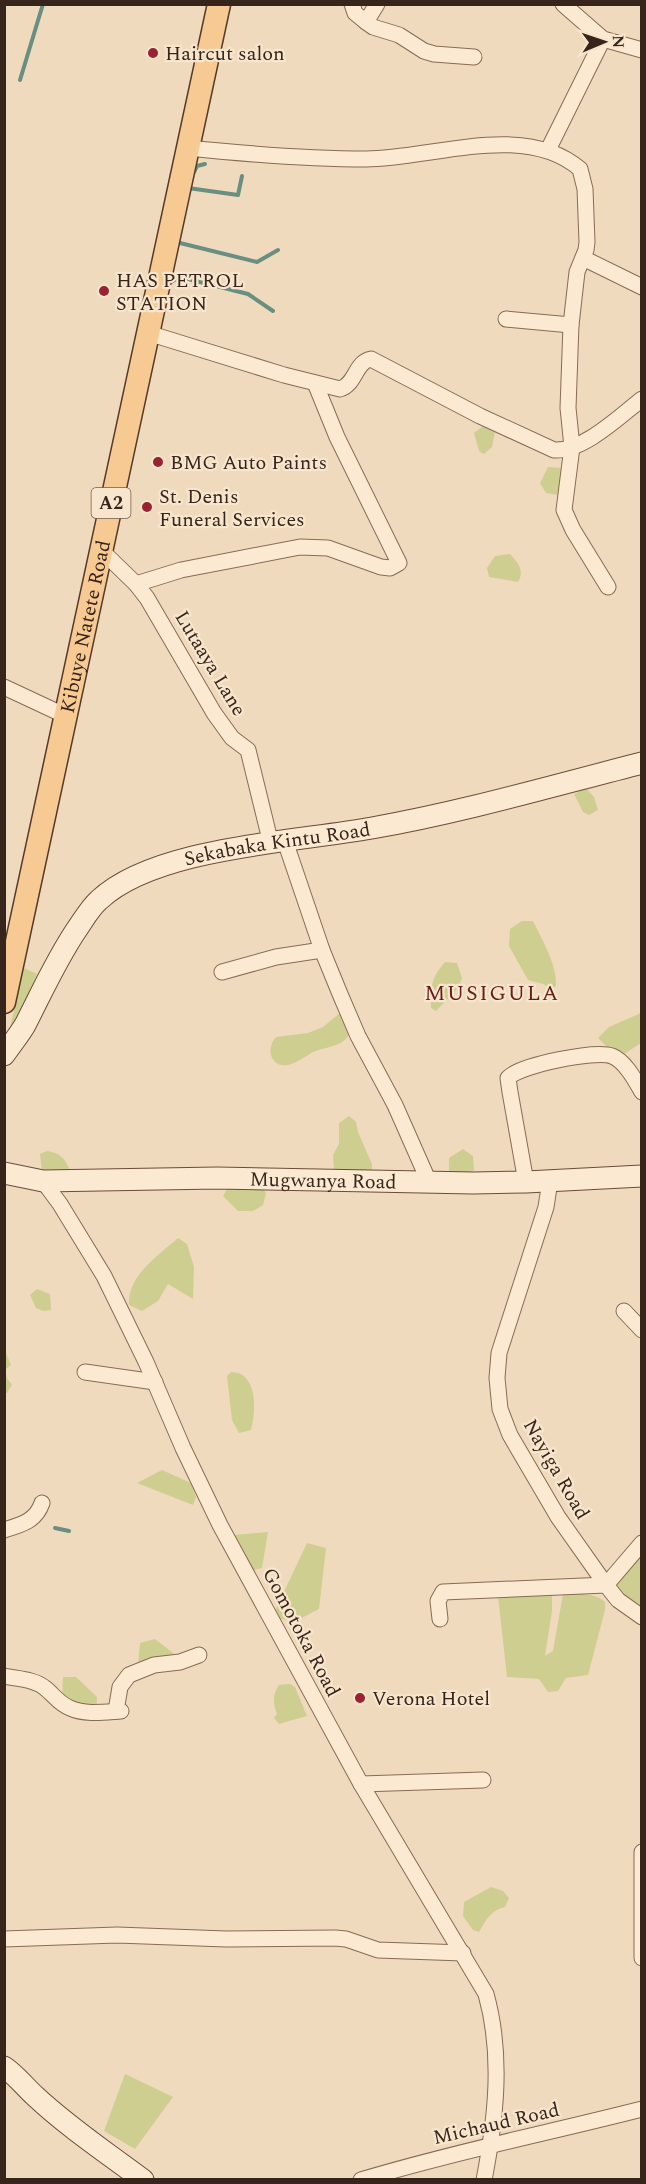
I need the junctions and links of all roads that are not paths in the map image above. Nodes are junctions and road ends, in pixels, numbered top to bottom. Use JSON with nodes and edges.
{"nodes":[{"id":1,"x":219,"y":4,"type":"edge"},
{"id":2,"x":352,"y":4,"type":"edge"},
{"id":3,"x":377,"y":4,"type":"edge"},
{"id":4,"x":563,"y":4,"type":"edge"},
{"id":5,"x":366,"y":22,"type":"junction"},
{"id":6,"x":603,"y":39,"type":"junction"},
{"id":7,"x":642,"y":50,"type":"edge"},
{"id":8,"x":474,"y":57,"type":"dead end"},
{"id":9,"x":188,"y":148,"type":"junction"},
{"id":10,"x":548,"y":150,"type":"junction"},
{"id":11,"x":583,"y":258,"type":"junction"},
{"id":12,"x":642,"y":287,"type":"edge"},
{"id":13,"x":506,"y":319,"type":"dead end"},
{"id":14,"x":571,"y":325,"type":"junction"},
{"id":15,"x":148,"y":333,"type":"junction"},
{"id":16,"x":315,"y":383,"type":"junction"},
{"id":17,"x":642,"y":399,"type":"edge"},
{"id":18,"x":572,"y":447,"type":"junction"},
{"id":19,"x":101,"y":550,"type":"junction"},
{"id":20,"x":136,"y":584,"type":"junction"},
{"id":21,"x":608,"y":587,"type":"dead end"},
{"id":22,"x":4,"y":687,"type":"edge"},
{"id":23,"x":66,"y":716,"type":"junction"},
{"id":24,"x":642,"y":764,"type":"edge"},
{"id":25,"x":278,"y":843,"type":"junction"},
{"id":26,"x":322,"y":950,"type":"junction"},
{"id":27,"x":222,"y":972,"type":"dead end"},
{"id":28,"x":4,"y":1002,"type":"edge"},
{"id":29,"x":4,"y":1055,"type":"edge"},
{"id":30,"x":642,"y":1092,"type":"edge"},
{"id":31,"x":4,"y":1173,"type":"edge"},
{"id":32,"x":642,"y":1176,"type":"edge"},
{"id":33,"x":43,"y":1181,"type":"junction"},
{"id":34,"x":550,"y":1181,"type":"junction"},
{"id":35,"x":429,"y":1182,"type":"junction"},
{"id":36,"x":526,"y":1182,"type":"junction"},
{"id":37,"x":624,"y":1311,"type":"dead end"},
{"id":38,"x":642,"y":1330,"type":"edge"},
{"id":39,"x":85,"y":1372,"type":"dead end"},
{"id":40,"x":155,"y":1382,"type":"junction"},
{"id":41,"x":42,"y":1503,"type":"dead end"},
{"id":42,"x":4,"y":1530,"type":"edge"},
{"id":43,"x":642,"y":1543,"type":"edge"},
{"id":44,"x":606,"y":1585,"type":"junction"},
{"id":45,"x":642,"y":1617,"type":"edge"},
{"id":46,"x":440,"y":1619,"type":"dead end"},
{"id":47,"x":199,"y":1654,"type":"dead end"},
{"id":48,"x":4,"y":1676,"type":"edge"},
{"id":49,"x":483,"y":1780,"type":"dead end"},
{"id":50,"x":361,"y":1784,"type":"junction"},
{"id":51,"x":642,"y":1852,"type":"edge"},
{"id":52,"x":4,"y":1939,"type":"edge"},
{"id":53,"x":463,"y":1953,"type":"junction"},
{"id":54,"x":642,"y":1958,"type":"edge"},
{"id":55,"x":4,"y":2067,"type":"edge"},
{"id":56,"x":4,"y":2082,"type":"edge"},
{"id":57,"x":34,"y":2095,"type":"junction"},
{"id":58,"x":642,"y":2109,"type":"edge"},
{"id":59,"x":491,"y":2144,"type":"junction"},
{"id":60,"x":143,"y":2180,"type":"edge"},
{"id":61,"x":361,"y":2180,"type":"edge"},
{"id":62,"x":484,"y":2180,"type":"edge"}],
"edges":[{"from":1,"to":9,"type":"main road","name":"Kibuye Natete Road","number":"A2"},
{"from":2,"to":5,"type":"street"},
{"from":3,"to":5,"type":"street"},
{"from":4,"to":6,"type":"street"},
{"from":5,"to":8,"type":"street"},
{"from":6,"to":7,"type":"street"},
{"from":6,"to":10,"type":"street"},
{"from":9,"to":10,"type":"street"},
{"from":9,"to":15,"type":"main road","name":"Kibuye Natete Road","number":"A2"},
{"from":10,"to":11,"type":"street"},
{"from":11,"to":12,"type":"street"},
{"from":11,"to":14,"type":"street"},
{"from":13,"to":14,"type":"street"},
{"from":14,"to":18,"type":"street"},
{"from":15,"to":16,"type":"street"},
{"from":15,"to":19,"type":"main road","name":"Kibuye Natete Road","number":"A2"},
{"from":16,"to":18,"type":"street"},
{"from":16,"to":20,"type":"street"},
{"from":17,"to":18,"type":"street"},
{"from":18,"to":21,"type":"street"},
{"from":19,"to":20,"type":"street","name":"Lutaaya Lane"},
{"from":19,"to":23,"type":"main road","name":"Kibuye Natete Road","number":"A2"},
{"from":20,"to":25,"type":"street","name":"Lutaaya Lane"},
{"from":22,"to":23,"type":"street"},
{"from":23,"to":28,"type":"main road","name":"Kibuye Natete Road","number":"A2"},
{"from":24,"to":25,"type":"street","name":"Sekabaka Kintu Road"},
{"from":25,"to":26,"type":"street","name":"Lutaaya Lane"},
{"from":25,"to":29,"type":"street","name":"Sekabaka Kintu Road"},
{"from":26,"to":27,"type":"street"},
{"from":26,"to":35,"type":"street","name":"Lutaaya Lane"},
{"from":30,"to":36,"type":"street"},
{"from":31,"to":33,"type":"street","name":"Mugwanya Road"},
{"from":32,"to":34,"type":"street","name":"Mugwanya Road"},
{"from":33,"to":35,"type":"street","name":"Mugwanya Road"},
{"from":33,"to":40,"type":"street","name":"Gomotoka Road"},
{"from":34,"to":36,"type":"street","name":"Mugwanya Road"},
{"from":34,"to":44,"type":"street","name":"Nayiga Road"},
{"from":35,"to":36,"type":"street","name":"Mugwanya Road"},
{"from":37,"to":38,"type":"street"},
{"from":39,"to":40,"type":"street"},
{"from":40,"to":50,"type":"street","name":"Gomotoka Road"},
{"from":41,"to":42,"type":"street"},
{"from":43,"to":44,"type":"street"},
{"from":44,"to":45,"type":"street","name":"Nayiga Road"},
{"from":44,"to":46,"type":"street"},
{"from":47,"to":48,"type":"street"},
{"from":49,"to":50,"type":"street"},
{"from":50,"to":53,"type":"street","name":"Gomotoka Road"},
{"from":51,"to":54,"type":"street"},
{"from":52,"to":53,"type":"street"},
{"from":53,"to":59,"type":"street","name":"Gomotoka Road"},
{"from":55,"to":57,"type":"street"},
{"from":56,"to":57,"type":"street"},
{"from":57,"to":60,"type":"street"},
{"from":58,"to":59,"type":"street","name":"Michaud Road"},
{"from":59,"to":61,"type":"street","name":"Michaud Road"},
{"from":59,"to":62,"type":"street","name":"Gomotoka Road"}]}
